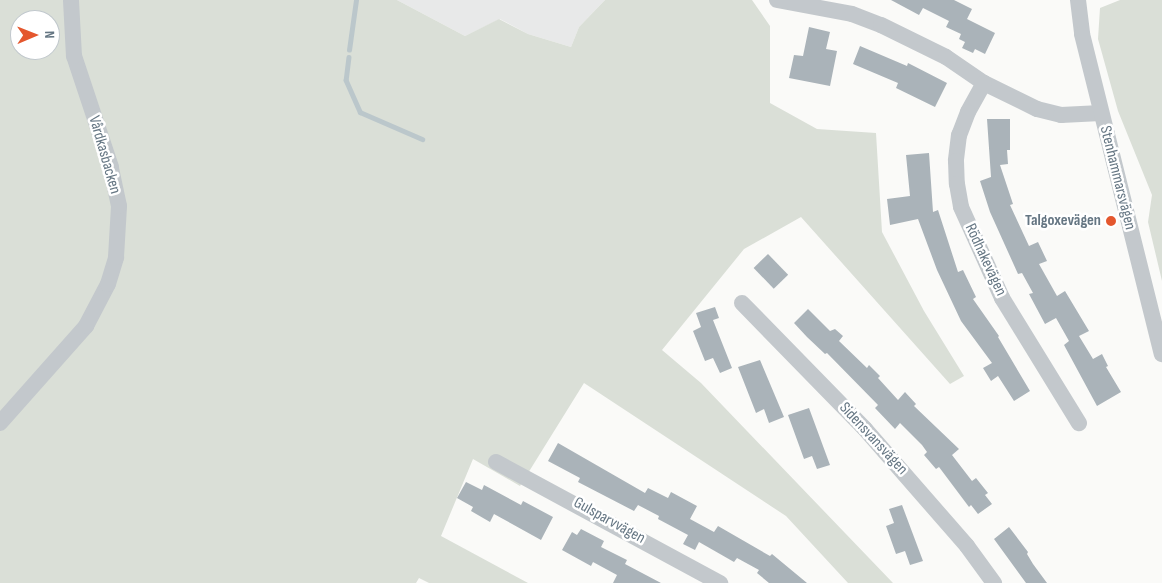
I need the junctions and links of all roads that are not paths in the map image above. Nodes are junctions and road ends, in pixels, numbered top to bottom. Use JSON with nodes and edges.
{"nodes":[{"id":1,"x":71,"y":0,"type":"edge"},
{"id":2,"x":776,"y":0,"type":"edge"},
{"id":3,"x":1078,"y":0,"type":"edge"},
{"id":4,"x":984,"y":83,"type":"junction"},
{"id":5,"x":1101,"y":113,"type":"junction"},
{"id":6,"x":742,"y":304,"type":"dead end"},
{"id":7,"x":1162,"y":354,"type":"edge"},
{"id":8,"x":0,"y":423,"type":"edge"},
{"id":9,"x":1079,"y":423,"type":"dead end"},
{"id":10,"x":496,"y":462,"type":"dead end"},
{"id":11,"x":720,"y":583,"type":"edge"},
{"id":12,"x":994,"y":583,"type":"edge"}],
"edges":[{"from":1,"to":8,"type":"street","name":"Vårdkasbacken"},
{"from":2,"to":4,"type":"street"},
{"from":3,"to":5,"type":"street","name":"Stenhammarsvägen"},
{"from":4,"to":5,"type":"street"},
{"from":4,"to":9,"type":"street","name":"Rödhakevägen"},
{"from":5,"to":7,"type":"street","name":"Stenhammarsvägen"},
{"from":6,"to":12,"type":"street","name":"Sidensvansvägen"},
{"from":10,"to":11,"type":"street","name":"Gulsparvvägen"}]}
